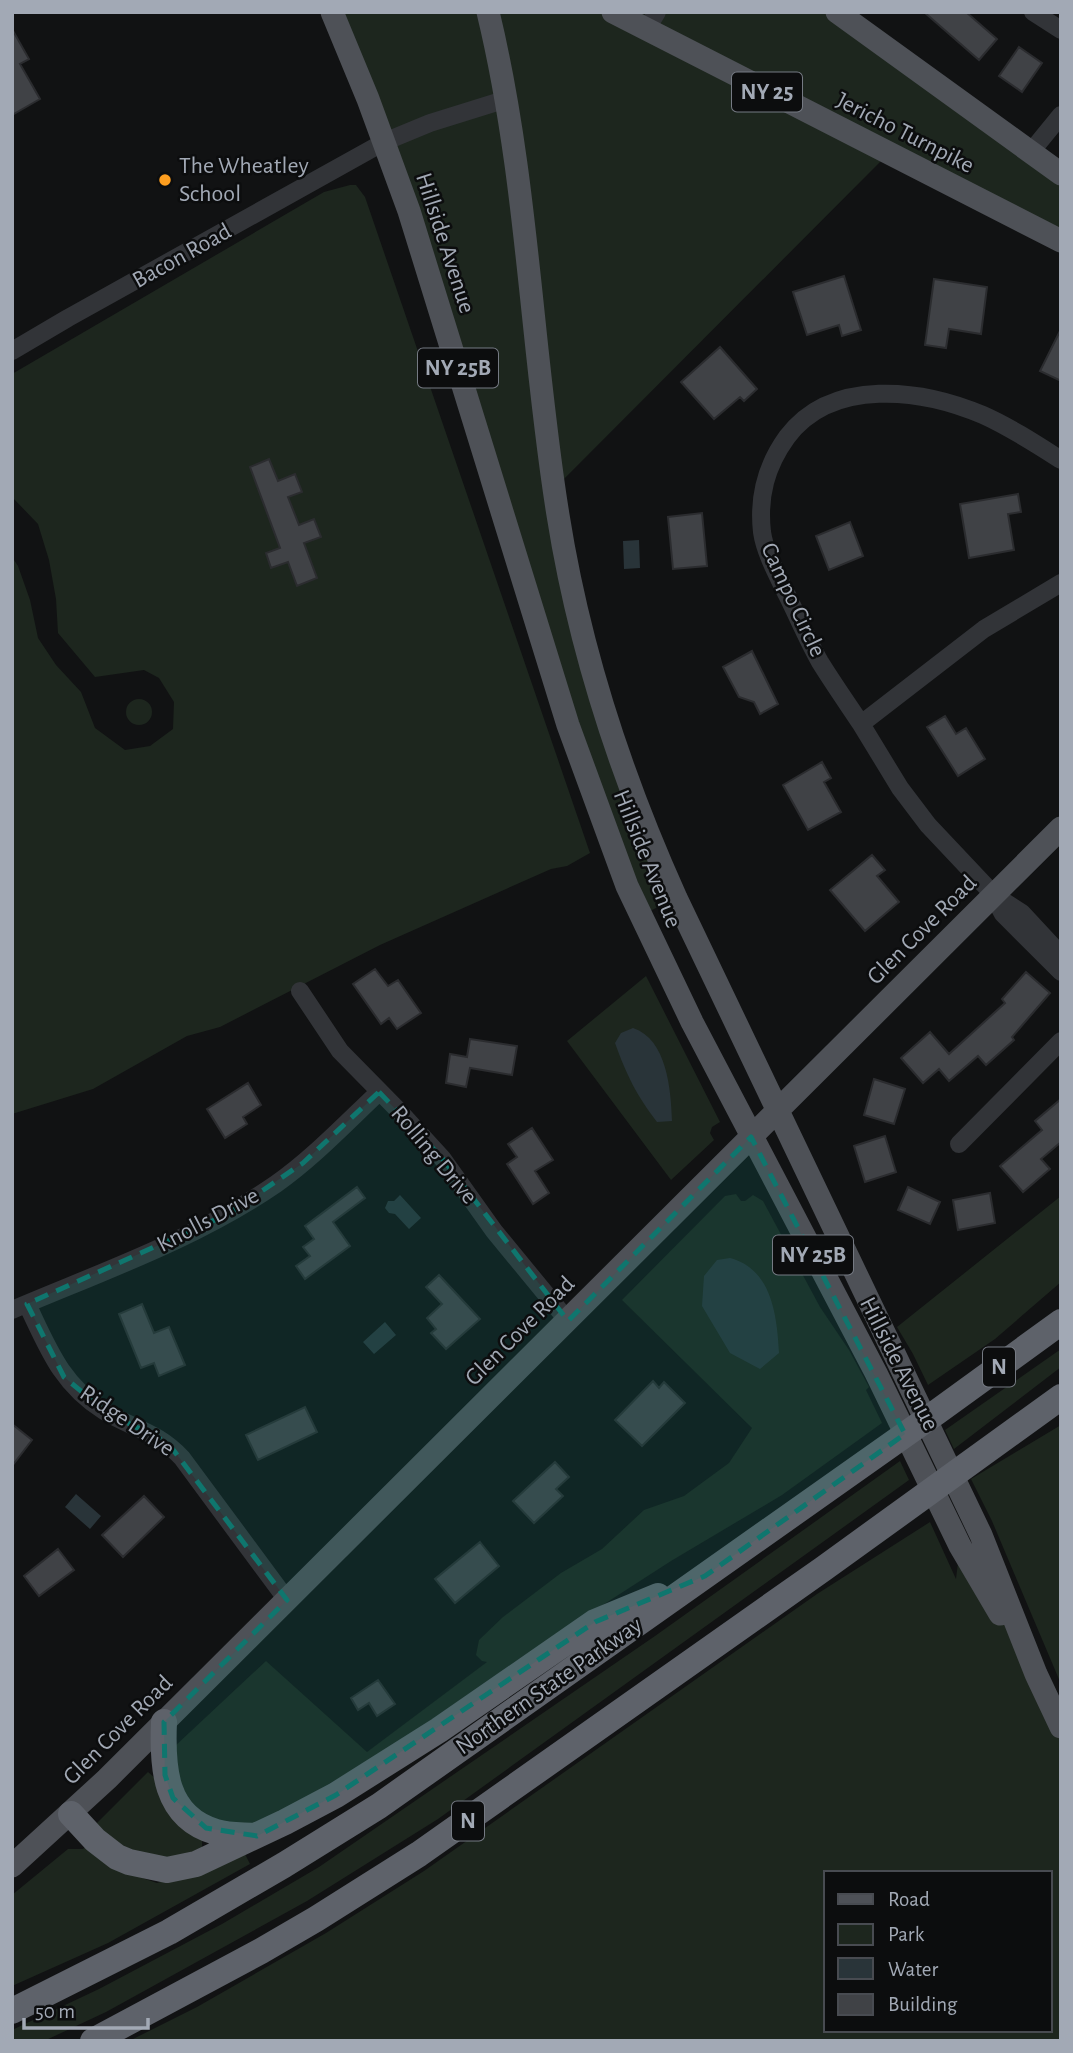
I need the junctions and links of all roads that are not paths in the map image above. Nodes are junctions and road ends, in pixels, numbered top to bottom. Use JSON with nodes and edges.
{"nodes":[{"id":1,"x":332,"y":12,"type":"edge"},
{"id":2,"x":488,"y":12,"type":"edge"},
{"id":3,"x":613,"y":12,"type":"edge"},
{"id":4,"x":837,"y":12,"type":"edge"},
{"id":5,"x":1033,"y":12,"type":"edge"},
{"id":6,"x":651,"y":21,"type":"edge"},
{"id":7,"x":1061,"y":30,"type":"edge"},
{"id":8,"x":507,"y":99,"type":"junction"},
{"id":9,"x":1061,"y":116,"type":"edge"},
{"id":10,"x":384,"y":142,"type":"junction"},
{"id":11,"x":1030,"y":153,"type":"junction"},
{"id":12,"x":1061,"y":174,"type":"edge"},
{"id":13,"x":1061,"y":241,"type":"edge"},
{"id":14,"x":12,"y":351,"type":"edge"},
{"id":15,"x":1061,"y":460,"type":"edge"},
{"id":16,"x":1061,"y":583,"type":"edge"},
{"id":17,"x":861,"y":724,"type":"junction"},
{"id":18,"x":1061,"y":828,"type":"edge"},
{"id":19,"x":994,"y":895,"type":"junction"},
{"id":20,"x":1061,"y":955,"type":"edge"},
{"id":21,"x":1061,"y":972,"type":"edge"},
{"id":22,"x":300,"y":991,"type":"dead end"},
{"id":23,"x":1061,"y":1041,"type":"edge"},
{"id":24,"x":379,"y":1092,"type":"junction"},
{"id":25,"x":779,"y":1111,"type":"junction"},
{"id":26,"x":751,"y":1137,"type":"junction"},
{"id":27,"x":959,"y":1144,"type":"dead end"},
{"id":28,"x":20,"y":1307,"type":"edge"},
{"id":29,"x":568,"y":1321,"type":"junction"},
{"id":30,"x":1061,"y":1322,"type":"edge"},
{"id":31,"x":1061,"y":1397,"type":"edge"},
{"id":32,"x":705,"y":1576,"type":"junction"},
{"id":33,"x":287,"y":1600,"type":"junction"},
{"id":34,"x":1036,"y":1674,"type":"junction"},
{"id":35,"x":164,"y":1722,"type":"junction"},
{"id":36,"x":1061,"y":1727,"type":"edge"},
{"id":37,"x":71,"y":1814,"type":"junction"},
{"id":38,"x":257,"y":1836,"type":"junction"},
{"id":39,"x":12,"y":1866,"type":"edge"},
{"id":40,"x":12,"y":2011,"type":"edge"},
{"id":41,"x":93,"y":2041,"type":"edge"}],
"edges":[{"from":1,"to":10,"type":"main road","name":"Hillside Avenue","number":"NY 25B"},
{"from":2,"to":8,"type":"main road","name":"Hillside Avenue","number":"NY 25B"},
{"from":3,"to":6,"type":"main road","name":"Jericho Turnpike","number":"NY 25"},
{"from":4,"to":11,"type":"main road","name":"Jericho Turnpike"},
{"from":5,"to":7,"type":"street"},
{"from":6,"to":13,"type":"main road","name":"Jericho Turnpike","number":"NY 25"},
{"from":8,"to":10,"type":"street","name":"Bacon Road"},
{"from":8,"to":25,"type":"main road","name":"Hillside Avenue","number":"NY 25B"},
{"from":9,"to":11,"type":"street"},
{"from":10,"to":14,"type":"street","name":"Bacon Road"},
{"from":10,"to":26,"type":"main road","name":"Hillside Avenue","number":"NY 25B"},
{"from":11,"to":12,"type":"main road","name":"Jericho Turnpike"},
{"from":15,"to":17,"type":"street","name":"Campo Circle"},
{"from":16,"to":17,"type":"street"},
{"from":17,"to":19,"type":"street","name":"Campo Circle"},
{"from":18,"to":19,"type":"main road","name":"Glen Cove Road"},
{"from":19,"to":20,"type":"street"},
{"from":19,"to":21,"type":"street"},
{"from":19,"to":25,"type":"main road","name":"Glen Cove Road"},
{"from":22,"to":24,"type":"street","name":"Rolling Drive"},
{"from":23,"to":27,"type":"street"},
{"from":24,"to":28,"type":"street","name":"Knolls Drive"},
{"from":24,"to":29,"type":"street","name":"Rolling Drive"},
{"from":25,"to":26,"type":"main road","name":"Glen Cove Road"},
{"from":25,"to":34,"type":"main road","name":"Hillside Avenue","number":"NY 25B"},
{"from":26,"to":29,"type":"main road","name":"Glen Cove Road"},
{"from":26,"to":34,"type":"main road","name":"Hillside Avenue","number":"NY 25B"},
{"from":28,"to":33,"type":"street","name":"Ridge Drive"},
{"from":29,"to":33,"type":"main road","name":"Glen Cove Road"},
{"from":30,"to":32,"type":"highway","name":"Northern State Parkway","number":"N"},
{"from":31,"to":41,"type":"highway","number":"N"},
{"from":32,"to":38,"type":"highway"},
{"from":32,"to":40,"type":"highway","name":"Northern State Parkway","number":"N"},
{"from":33,"to":35,"type":"main road","name":"Glen Cove Road"},
{"from":34,"to":36,"type":"main road","name":"Hillside Avenue","number":"NY 25B"},
{"from":35,"to":37,"type":"main road","name":"Glen Cove Road"},
{"from":35,"to":38,"type":"highway"},
{"from":37,"to":38,"type":"highway"},
{"from":37,"to":39,"type":"main road","name":"Glen Cove Road"}]}
